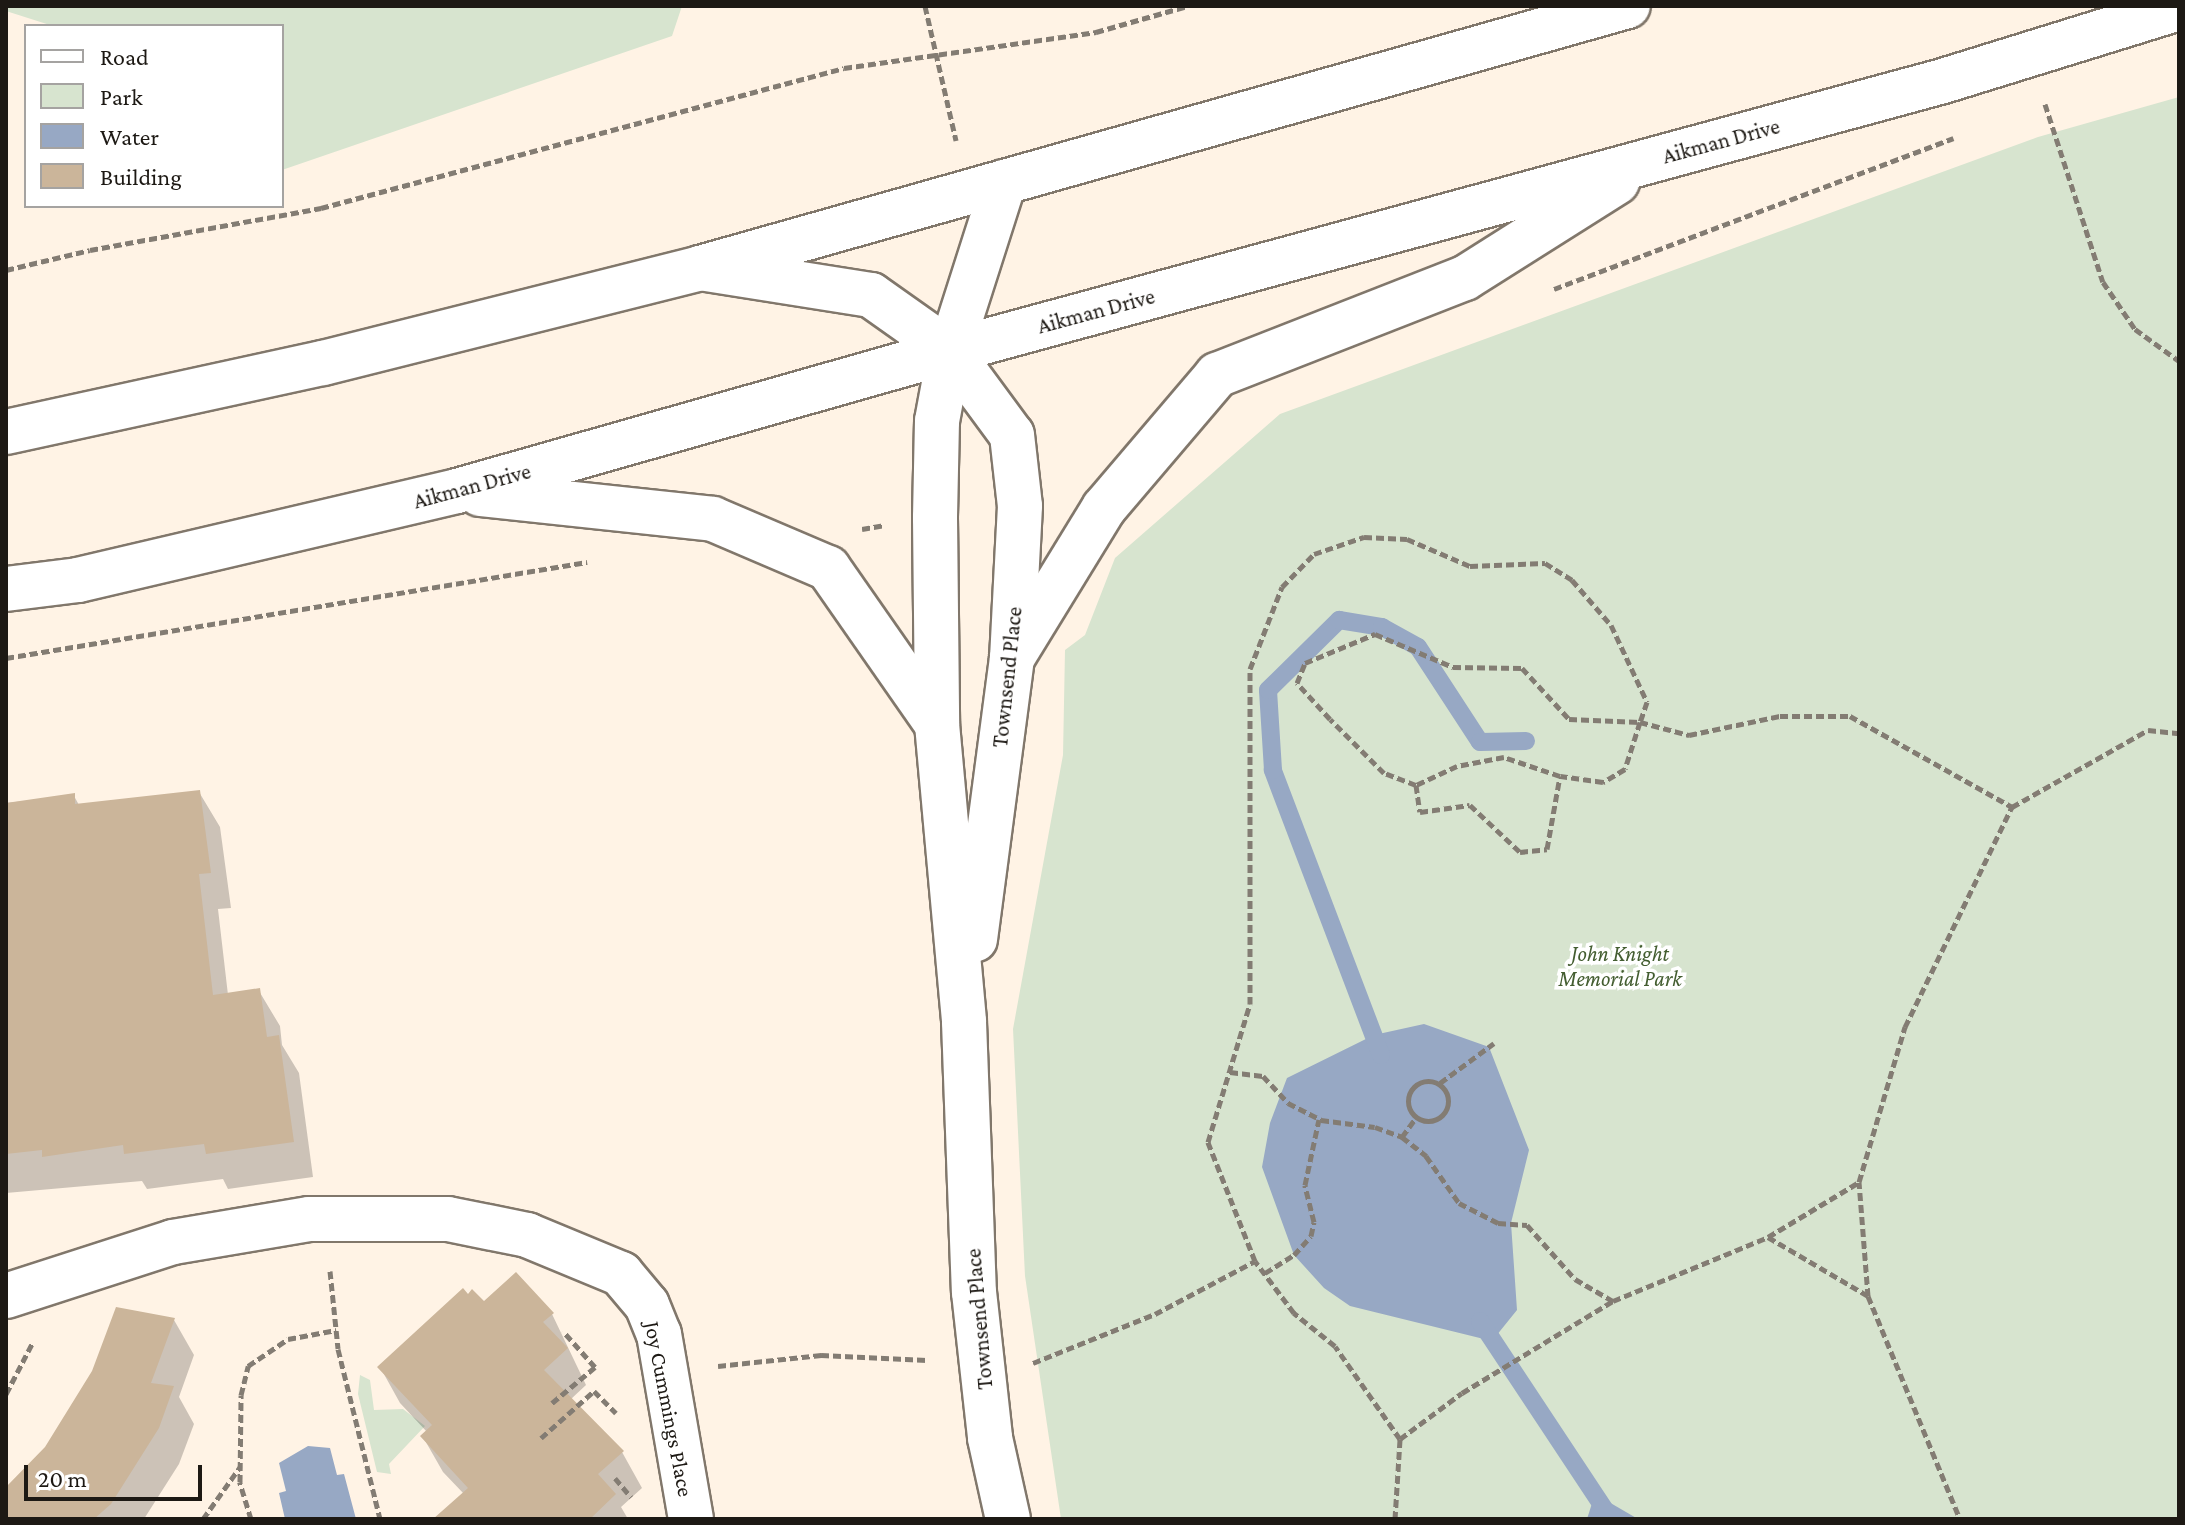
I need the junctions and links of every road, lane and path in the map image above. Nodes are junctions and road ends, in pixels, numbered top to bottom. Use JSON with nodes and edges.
{"nodes":[{"id":1,"x":925,"y":6,"type":"edge"},
{"id":2,"x":1187,"y":6,"type":"edge"},
{"id":3,"x":1628,"y":6,"type":"edge"},
{"id":4,"x":2179,"y":8,"type":"edge"},
{"id":5,"x":937,"y":54,"type":"junction"},
{"id":6,"x":2059,"y":97,"type":"dead end"},
{"id":7,"x":2045,"y":103,"type":"junction"},
{"id":8,"x":2030,"y":108,"type":"dead end"},
{"id":9,"x":1955,"y":137,"type":"dead end"},
{"id":10,"x":1656,"y":158,"type":"junction"},
{"id":11,"x":986,"y":187,"type":"junction"},
{"id":12,"x":700,"y":268,"type":"junction"},
{"id":13,"x":6,"y":270,"type":"edge"},
{"id":14,"x":1540,"y":295,"type":"dead end"},
{"id":15,"x":950,"y":351,"type":"junction"},
{"id":16,"x":2179,"y":361,"type":"edge"},
{"id":17,"x":6,"y":432,"type":"edge"},
{"id":18,"x":457,"y":491,"type":"junction"},
{"id":19,"x":602,"y":560,"type":"dead end"},
{"id":20,"x":6,"y":589,"type":"edge"},
{"id":21,"x":6,"y":658,"type":"edge"},
{"id":22,"x":1012,"y":658,"type":"junction"},
{"id":23,"x":1640,"y":722,"type":"junction"},
{"id":24,"x":937,"y":724,"type":"junction"},
{"id":25,"x":2179,"y":733,"type":"edge"},
{"id":26,"x":1560,"y":776,"type":"junction"},
{"id":27,"x":1416,"y":785,"type":"junction"},
{"id":28,"x":2012,"y":807,"type":"junction"},
{"id":29,"x":964,"y":1022,"type":"junction"},
{"id":30,"x":1494,"y":1043,"type":"dead end"},
{"id":31,"x":1230,"y":1072,"type":"junction"},
{"id":32,"x":1440,"y":1083,"type":"junction"},
{"id":33,"x":1416,"y":1118,"type":"junction"},
{"id":34,"x":1319,"y":1119,"type":"junction"},
{"id":35,"x":1402,"y":1137,"type":"junction"},
{"id":36,"x":1859,"y":1182,"type":"junction"},
{"id":37,"x":329,"y":1218,"type":"junction"},
{"id":38,"x":1768,"y":1237,"type":"junction"},
{"id":39,"x":1265,"y":1273,"type":"junction"},
{"id":40,"x":6,"y":1296,"type":"edge"},
{"id":41,"x":1868,"y":1296,"type":"junction"},
{"id":42,"x":1613,"y":1301,"type":"junction"},
{"id":43,"x":336,"y":1330,"type":"junction"},
{"id":44,"x":563,"y":1331,"type":"dead end"},
{"id":45,"x":552,"y":1403,"type":"dead end"},
{"id":46,"x":620,"y":1416,"type":"dead end"},
{"id":47,"x":541,"y":1438,"type":"dead end"},
{"id":48,"x":1400,"y":1439,"type":"junction"},
{"id":49,"x":240,"y":1466,"type":"junction"},
{"id":50,"x":203,"y":1519,"type":"edge"},
{"id":51,"x":251,"y":1519,"type":"edge"},
{"id":52,"x":380,"y":1519,"type":"edge"},
{"id":53,"x":691,"y":1519,"type":"edge"},
{"id":54,"x":1008,"y":1519,"type":"edge"},
{"id":55,"x":1395,"y":1519,"type":"edge"},
{"id":56,"x":1960,"y":1519,"type":"edge"}],
"edges":[{"from":1,"to":5,"type":"path"},
{"from":2,"to":5,"type":"path"},
{"from":3,"to":11,"type":"main road"},
{"from":4,"to":10,"type":"main road","name":"Aikman Drive"},
{"from":5,"to":11,"type":"path"},
{"from":5,"to":13,"type":"path"},
{"from":6,"to":7,"type":"path"},
{"from":7,"to":8,"type":"path"},
{"from":7,"to":16,"type":"path"},
{"from":9,"to":14,"type":"path"},
{"from":10,"to":15,"type":"main road","name":"Aikman Drive"},
{"from":10,"to":22,"type":"main road"},
{"from":11,"to":12,"type":"main road"},
{"from":11,"to":15,"type":"main road","name":"Townsend Place"},
{"from":12,"to":15,"type":"main road","name":"Townsend Place"},
{"from":12,"to":17,"type":"main road"},
{"from":15,"to":18,"type":"main road","name":"Aikman Drive"},
{"from":15,"to":22,"type":"main road","name":"Townsend Place"},
{"from":15,"to":24,"type":"main road","name":"Townsend Place"},
{"from":18,"to":20,"type":"main road","name":"Aikman Drive"},
{"from":18,"to":24,"type":"main road"},
{"from":19,"to":21,"type":"path"},
{"from":22,"to":29,"type":"main road","name":"Townsend Place"},
{"from":23,"to":26,"type":"path"},
{"from":23,"to":27,"type":"path"},
{"from":23,"to":28,"type":"path"},
{"from":23,"to":31,"type":"path"},
{"from":24,"to":29,"type":"main road","name":"Townsend Place"},
{"from":25,"to":28,"type":"path"},
{"from":26,"to":27,"type":"path"},
{"from":26,"to":27,"type":"path"},
{"from":28,"to":36,"type":"path"},
{"from":29,"to":54,"type":"main road","name":"Townsend Place"},
{"from":30,"to":32,"type":"path"},
{"from":31,"to":34,"type":"path"},
{"from":31,"to":39,"type":"path"},
{"from":32,"to":33,"type":"path"},
{"from":32,"to":33,"type":"path"},
{"from":33,"to":35,"type":"path"},
{"from":34,"to":35,"type":"path"},
{"from":34,"to":39,"type":"path"},
{"from":35,"to":42,"type":"path"},
{"from":36,"to":38,"type":"path"},
{"from":36,"to":41,"type":"path"},
{"from":37,"to":40,"type":"main road","name":"Joy Cummings Place"},
{"from":37,"to":43,"type":"path"},
{"from":37,"to":53,"type":"main road","name":"Joy Cummings Place"},
{"from":38,"to":41,"type":"path"},
{"from":38,"to":42,"type":"path"},
{"from":39,"to":48,"type":"path"},
{"from":41,"to":56,"type":"path"},
{"from":42,"to":48,"type":"path"},
{"from":43,"to":49,"type":"path"},
{"from":43,"to":52,"type":"path"},
{"from":44,"to":45,"type":"path"},
{"from":46,"to":47,"type":"path"},
{"from":48,"to":55,"type":"path"},
{"from":49,"to":50,"type":"path"},
{"from":49,"to":51,"type":"path"}]}
